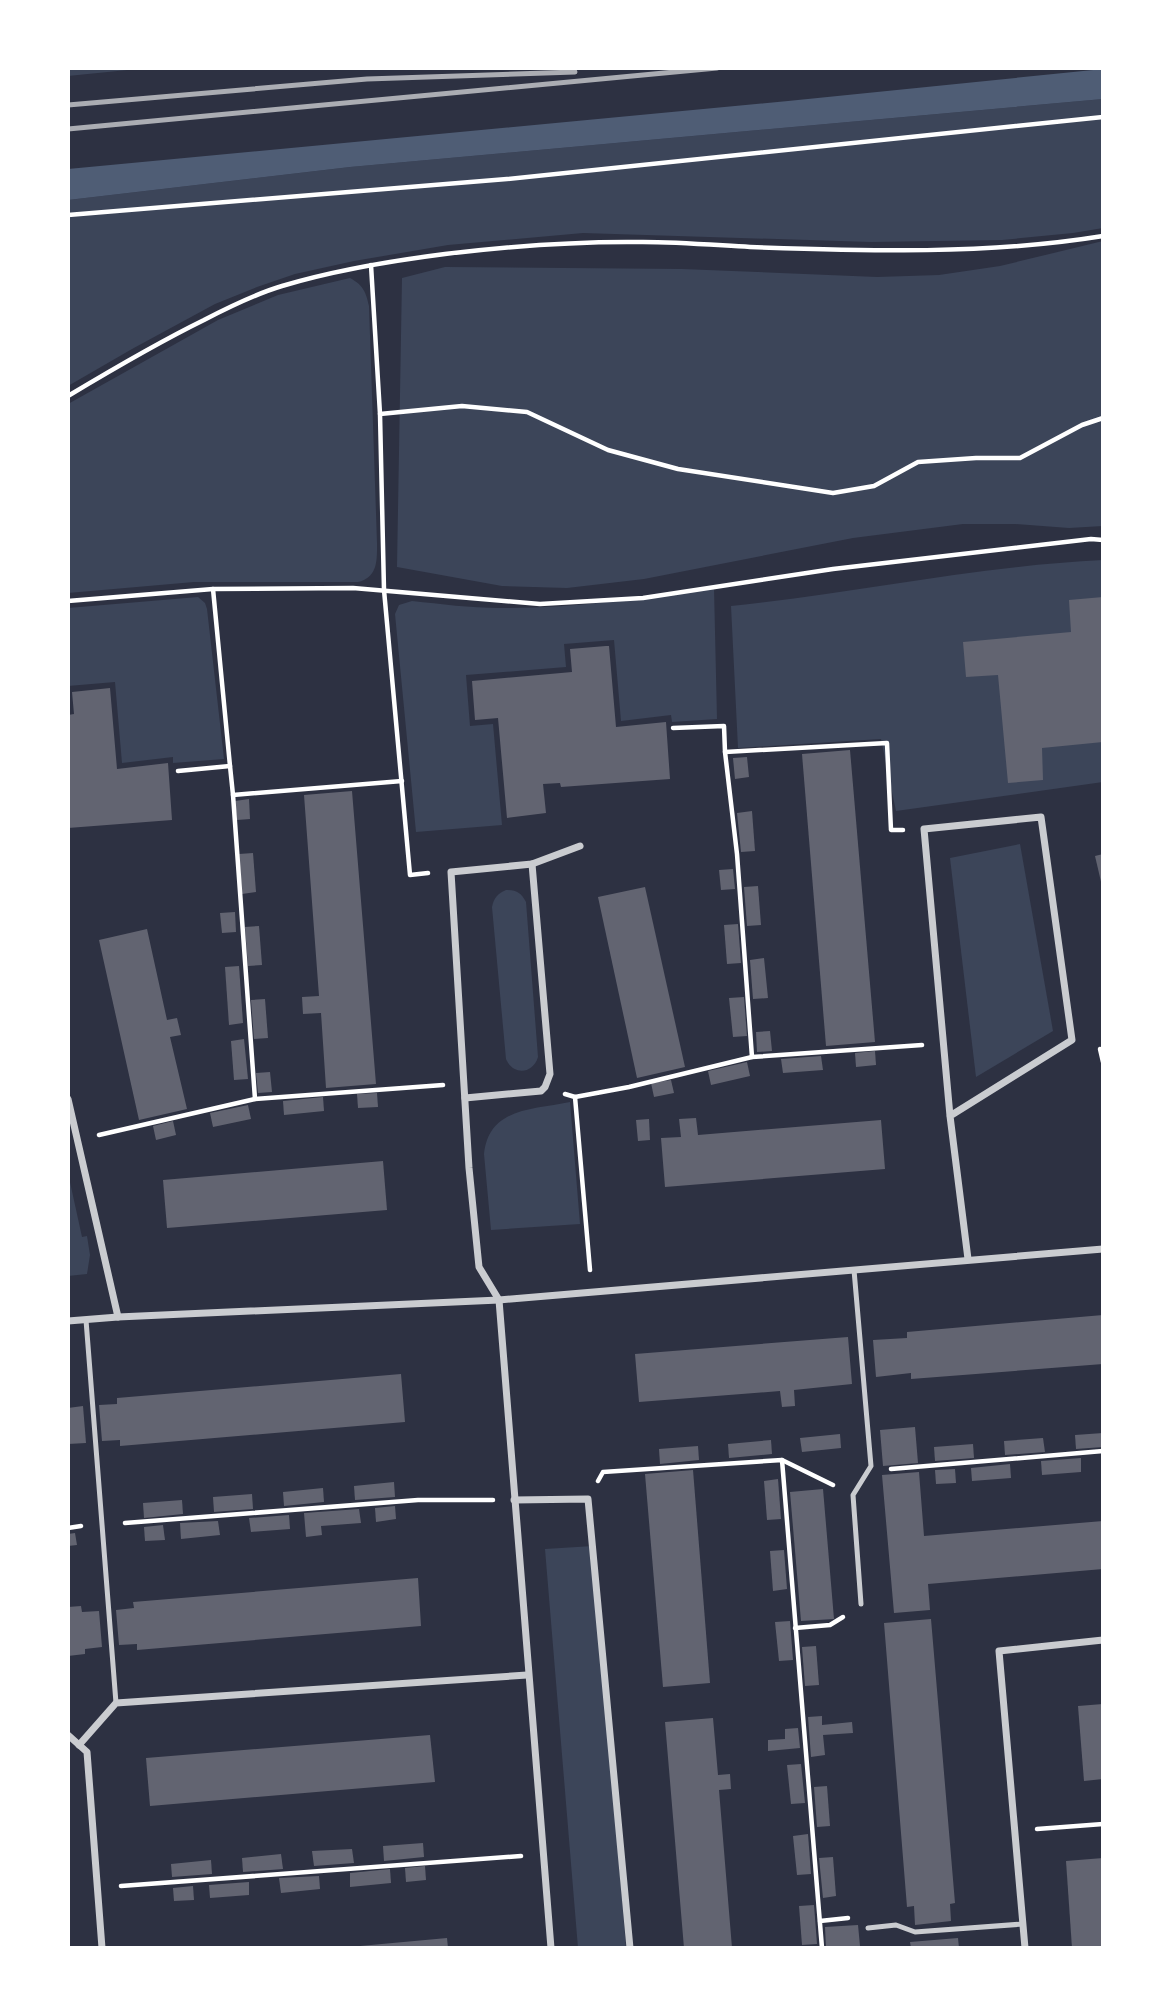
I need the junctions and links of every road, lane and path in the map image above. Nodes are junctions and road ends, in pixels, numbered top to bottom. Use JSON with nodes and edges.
{"nodes":[{"id":1,"x":1103,"y":117,"type":"edge"},
{"id":2,"x":68,"y":215,"type":"edge"},
{"id":3,"x":1103,"y":236,"type":"edge"},
{"id":4,"x":371,"y":265,"type":"junction"},
{"id":5,"x":68,"y":396,"type":"edge"},
{"id":6,"x":380,"y":414,"type":"junction"},
{"id":7,"x":1103,"y":418,"type":"edge"},
{"id":8,"x":1103,"y":540,"type":"edge"},
{"id":9,"x":213,"y":589,"type":"junction"},
{"id":10,"x":384,"y":590,"type":"junction"},
{"id":11,"x":68,"y":601,"type":"edge"},
{"id":12,"x":673,"y":728,"type":"dead end"},
{"id":13,"x":725,"y":752,"type":"junction"},
{"id":14,"x":230,"y":766,"type":"junction"},
{"id":15,"x":178,"y":771,"type":"dead end"},
{"id":16,"x":402,"y":781,"type":"junction"},
{"id":17,"x":233,"y":795,"type":"junction"},
{"id":18,"x":925,"y":830,"type":"junction"},
{"id":19,"x":580,"y":846,"type":"dead end"},
{"id":20,"x":532,"y":864,"type":"junction"},
{"id":21,"x":451,"y":872,"type":"junction"},
{"id":22,"x":944,"y":1044,"type":"junction"},
{"id":23,"x":1100,"y":1049,"type":"dead end"},
{"id":24,"x":752,"y":1057,"type":"junction"},
{"id":25,"x":1103,"y":1062,"type":"edge"},
{"id":26,"x":464,"y":1083,"type":"junction"},
{"id":27,"x":545,"y":1087,"type":"junction"},
{"id":28,"x":575,"y":1097,"type":"junction"},
{"id":29,"x":68,"y":1098,"type":"edge"},
{"id":30,"x":465,"y":1098,"type":"junction"},
{"id":31,"x":255,"y":1099,"type":"junction"},
{"id":32,"x":950,"y":1116,"type":"junction"},
{"id":33,"x":78,"y":1140,"type":"junction"},
{"id":34,"x":1103,"y":1249,"type":"edge"},
{"id":35,"x":968,"y":1259,"type":"junction"},
{"id":36,"x":854,"y":1270,"type":"junction"},
{"id":37,"x":592,"y":1292,"type":"junction"},
{"id":38,"x":499,"y":1300,"type":"junction"},
{"id":39,"x":118,"y":1317,"type":"junction"},
{"id":40,"x":86,"y":1320,"type":"junction"},
{"id":41,"x":68,"y":1321,"type":"edge"},
{"id":42,"x":1103,"y":1451,"type":"edge"},
{"id":43,"x":782,"y":1460,"type":"junction"},
{"id":44,"x":871,"y":1466,"type":"junction"},
{"id":45,"x":853,"y":1495,"type":"junction"},
{"id":46,"x":588,"y":1499,"type":"junction"},
{"id":47,"x":514,"y":1500,"type":"junction"},
{"id":48,"x":102,"y":1525,"type":"junction"},
{"id":49,"x":68,"y":1528,"type":"edge"},
{"id":50,"x":861,"y":1604,"type":"joint"},
{"id":51,"x":795,"y":1628,"type":"junction"},
{"id":52,"x":1103,"y":1640,"type":"edge"},
{"id":53,"x":527,"y":1675,"type":"junction"},
{"id":54,"x":116,"y":1703,"type":"junction"},
{"id":55,"x":68,"y":1735,"type":"edge"},
{"id":56,"x":79,"y":1745,"type":"junction"},
{"id":57,"x":1103,"y":1824,"type":"edge"},
{"id":58,"x":1015,"y":1831,"type":"junction"},
{"id":59,"x":543,"y":1854,"type":"junction"},
{"id":60,"x":97,"y":1888,"type":"junction"},
{"id":61,"x":1023,"y":1924,"type":"junction"},
{"id":62,"x":868,"y":1928,"type":"dead end"},
{"id":63,"x":102,"y":1948,"type":"edge"},
{"id":64,"x":551,"y":1948,"type":"edge"},
{"id":65,"x":630,"y":1948,"type":"edge"},
{"id":66,"x":822,"y":1948,"type":"edge"},
{"id":67,"x":1025,"y":1948,"type":"edge"}],
"edges":[{"from":1,"to":2,"type":"path"},
{"from":3,"to":4,"type":"path"},
{"from":4,"to":5,"type":"path"},
{"from":4,"to":6,"type":"path"},
{"from":6,"to":7,"type":"path"},
{"from":6,"to":10,"type":"path"},
{"from":8,"to":10,"type":"path"},
{"from":9,"to":10,"type":"path"},
{"from":9,"to":11,"type":"path"},
{"from":9,"to":14,"type":"path"},
{"from":10,"to":16,"type":"path"},
{"from":12,"to":13,"type":"path"},
{"from":13,"to":18,"type":"path"},
{"from":13,"to":24,"type":"path"},
{"from":14,"to":15,"type":"path"},
{"from":14,"to":17,"type":"path"},
{"from":16,"to":17,"type":"path"},
{"from":16,"to":21,"type":"path"},
{"from":17,"to":31,"type":"path"},
{"from":18,"to":22,"type":"street"},
{"from":18,"to":32,"type":"street"},
{"from":19,"to":20,"type":"street"},
{"from":20,"to":21,"type":"street"},
{"from":20,"to":27,"type":"street"},
{"from":21,"to":26,"type":"street"},
{"from":22,"to":24,"type":"path"},
{"from":22,"to":32,"type":"street"},
{"from":23,"to":25,"type":"path"},
{"from":24,"to":28,"type":"path"},
{"from":26,"to":30,"type":"street"},
{"from":26,"to":31,"type":"path"},
{"from":27,"to":28,"type":"path"},
{"from":27,"to":30,"type":"street"},
{"from":28,"to":37,"type":"path"},
{"from":29,"to":33,"type":"street"},
{"from":30,"to":38,"type":"street"},
{"from":31,"to":33,"type":"path"},
{"from":32,"to":35,"type":"street"},
{"from":33,"to":39,"type":"street"},
{"from":34,"to":35,"type":"street"},
{"from":35,"to":36,"type":"street"},
{"from":36,"to":37,"type":"street"},
{"from":36,"to":44,"type":"lane"},
{"from":37,"to":38,"type":"street"},
{"from":38,"to":39,"type":"street"},
{"from":38,"to":47,"type":"street"},
{"from":39,"to":40,"type":"street"},
{"from":40,"to":41,"type":"street"},
{"from":40,"to":48,"type":"lane"},
{"from":42,"to":44,"type":"path"},
{"from":43,"to":45,"type":"path"},
{"from":43,"to":46,"type":"path"},
{"from":43,"to":51,"type":"path"},
{"from":44,"to":45,"type":"lane"},
{"from":45,"to":50,"type":"lane"},
{"from":46,"to":47,"type":"street"},
{"from":46,"to":65,"type":"street"},
{"from":47,"to":48,"type":"path"},
{"from":47,"to":53,"type":"street"},
{"from":48,"to":49,"type":"path"},
{"from":48,"to":54,"type":"lane"},
{"from":50,"to":51,"type":"path"},
{"from":51,"to":66,"type":"path"},
{"from":52,"to":58,"type":"street"},
{"from":53,"to":54,"type":"street"},
{"from":53,"to":59,"type":"street"},
{"from":54,"to":56,"type":"street"},
{"from":55,"to":56,"type":"street"},
{"from":56,"to":60,"type":"street"},
{"from":57,"to":58,"type":"path"},
{"from":58,"to":61,"type":"street"},
{"from":59,"to":60,"type":"path"},
{"from":59,"to":64,"type":"street"},
{"from":60,"to":63,"type":"street"},
{"from":61,"to":62,"type":"lane"},
{"from":61,"to":67,"type":"street"}]}
